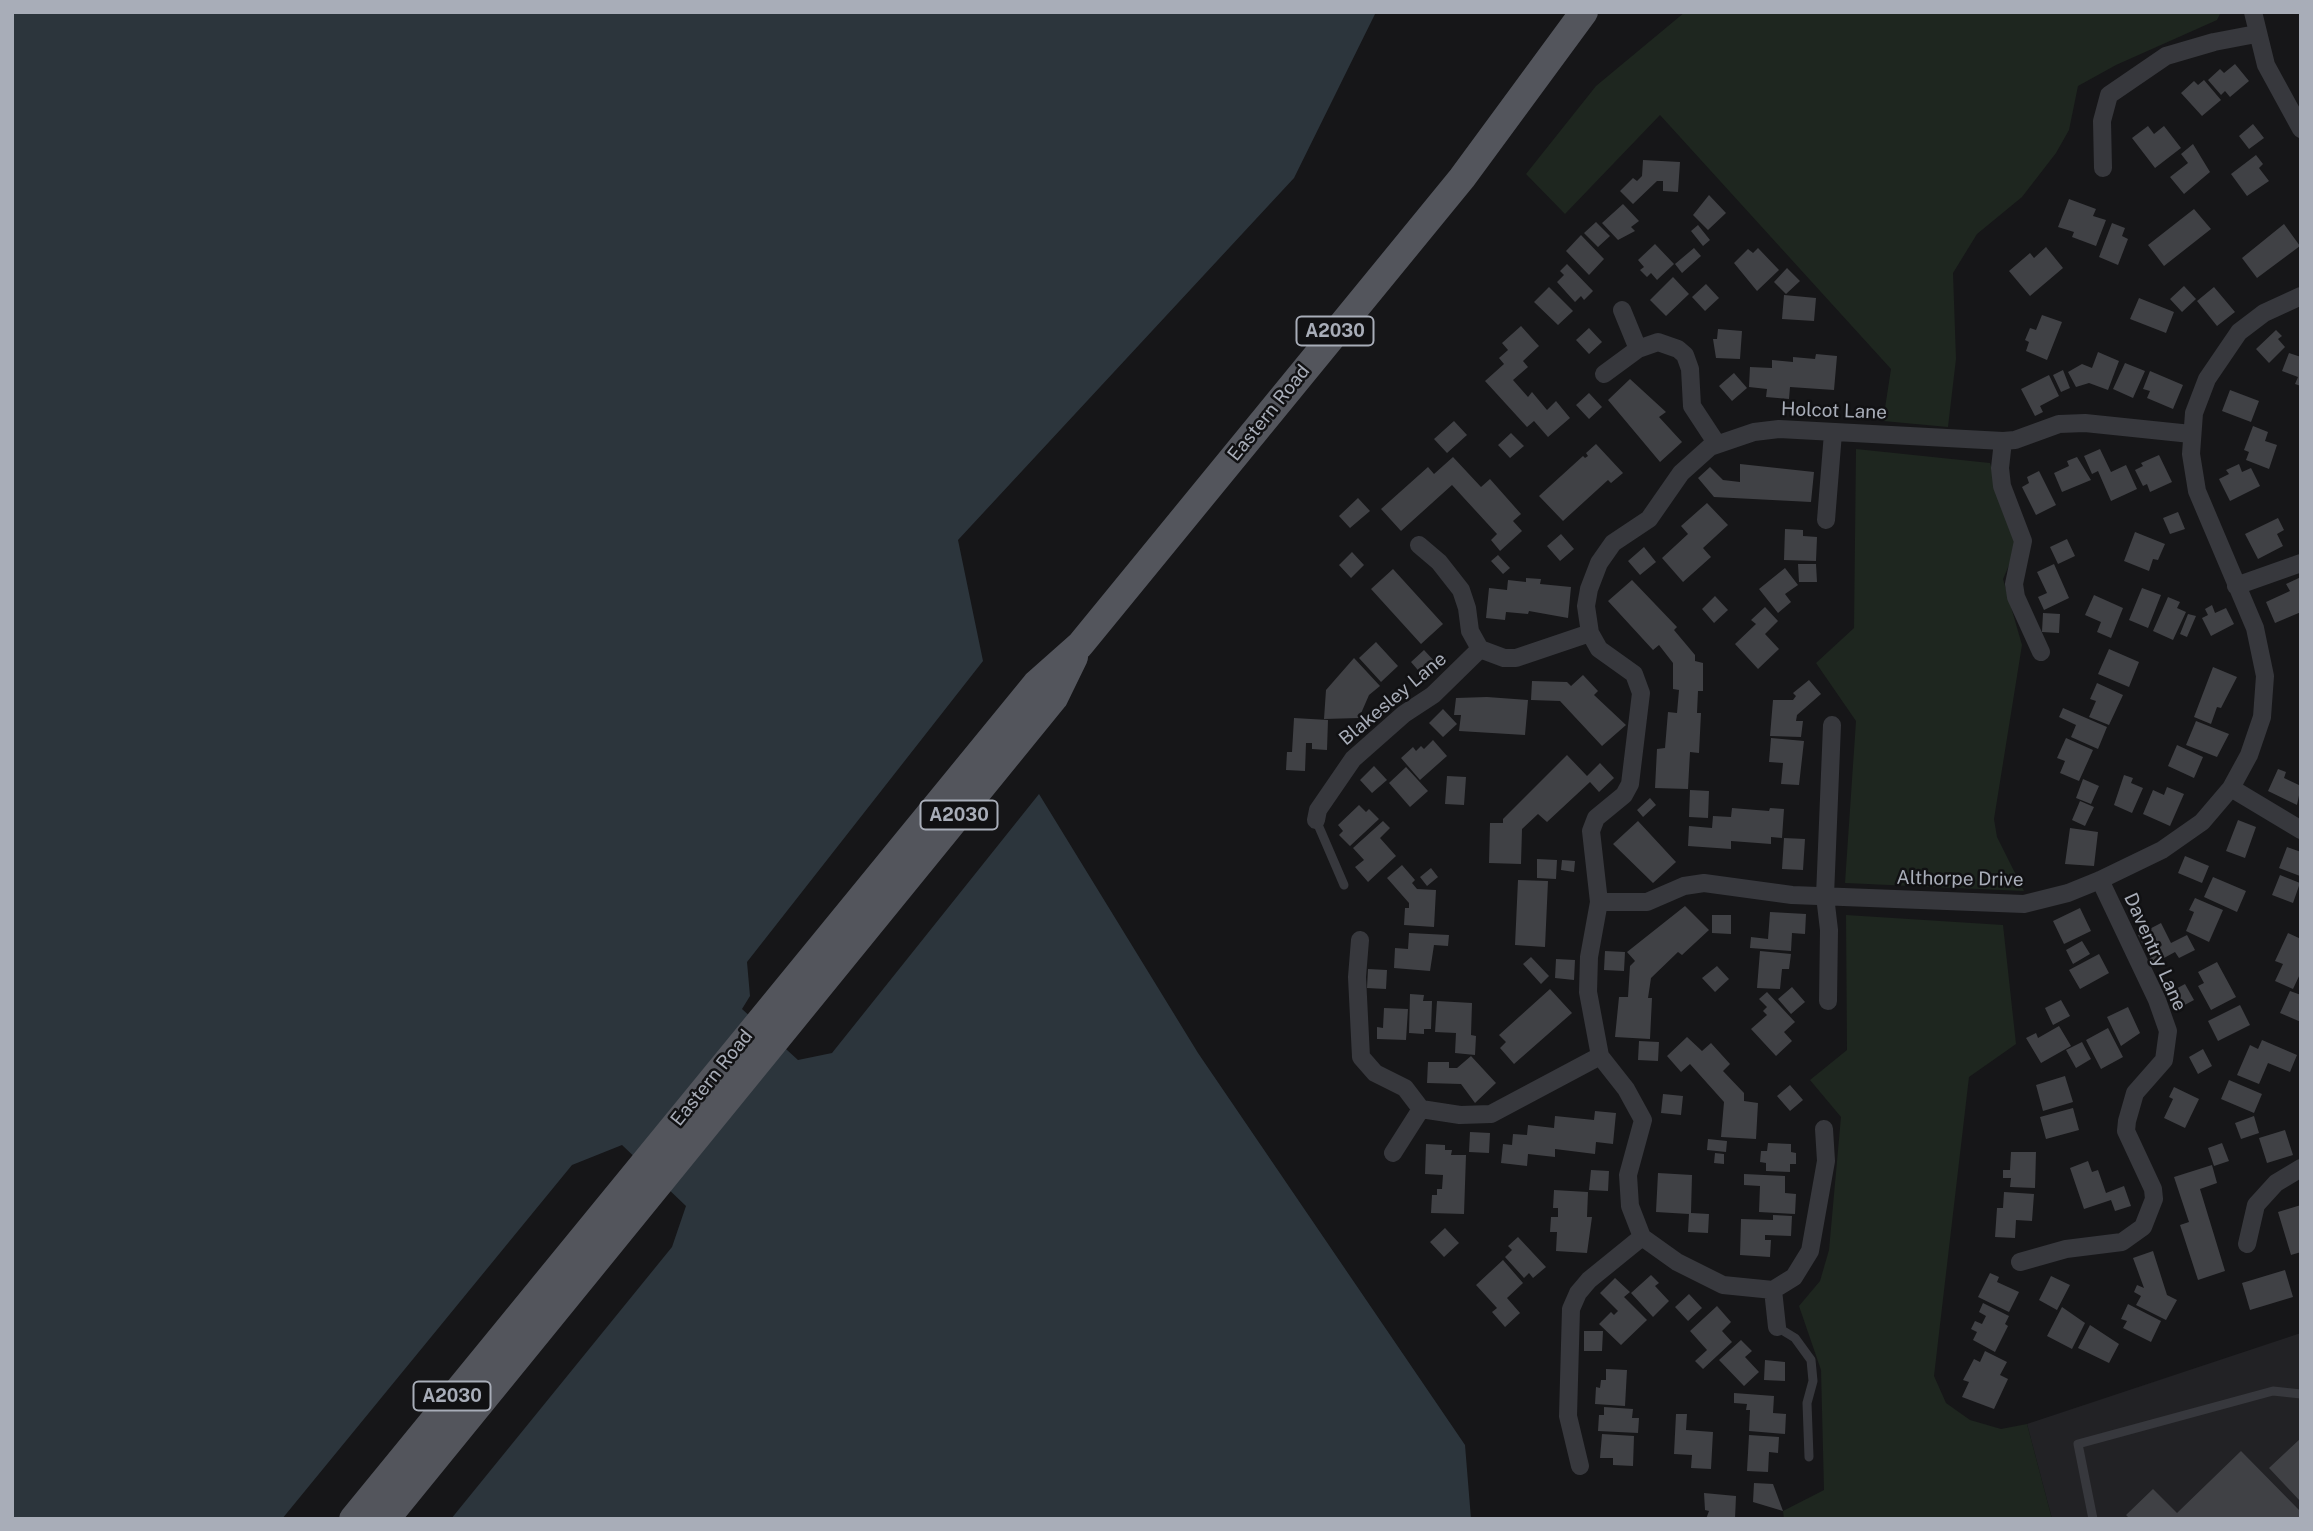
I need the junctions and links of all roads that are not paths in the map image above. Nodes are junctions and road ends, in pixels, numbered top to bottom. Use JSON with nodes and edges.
{"nodes":[{"id":1,"x":1584,"y":12,"type":"edge"},
{"id":2,"x":2253,"y":12,"type":"edge"},
{"id":3,"x":2256,"y":34,"type":"junction"},
{"id":4,"x":2301,"y":129,"type":"edge"},
{"id":5,"x":2103,"y":168,"type":"dead end"},
{"id":6,"x":2301,"y":296,"type":"edge"},
{"id":7,"x":1622,"y":310,"type":"dead end"},
{"id":8,"x":1639,"y":349,"type":"junction"},
{"id":9,"x":1604,"y":374,"type":"dead end"},
{"id":10,"x":1833,"y":433,"type":"junction"},
{"id":11,"x":2191,"y":434,"type":"junction"},
{"id":12,"x":2003,"y":441,"type":"junction"},
{"id":13,"x":1717,"y":444,"type":"junction"},
{"id":14,"x":1826,"y":520,"type":"dead end"},
{"id":15,"x":1419,"y":545,"type":"dead end"},
{"id":16,"x":2301,"y":563,"type":"edge"},
{"id":17,"x":2236,"y":586,"type":"junction"},
{"id":18,"x":1590,"y":633,"type":"junction"},
{"id":19,"x":1480,"y":649,"type":"junction"},
{"id":20,"x":2041,"y":652,"type":"dead end"},
{"id":21,"x":1832,"y":725,"type":"dead end"},
{"id":22,"x":2231,"y":788,"type":"junction"},
{"id":23,"x":1316,"y":820,"type":"joint"},
{"id":24,"x":2301,"y":830,"type":"edge"},
{"id":25,"x":2100,"y":880,"type":"junction"},
{"id":26,"x":1344,"y":885,"type":"dead end"},
{"id":27,"x":1825,"y":896,"type":"junction"},
{"id":28,"x":1599,"y":902,"type":"junction"},
{"id":29,"x":1360,"y":940,"type":"dead end"},
{"id":30,"x":1828,"y":1001,"type":"dead end"},
{"id":31,"x":1600,"y":1056,"type":"junction"},
{"id":32,"x":1421,"y":1109,"type":"junction"},
{"id":33,"x":1824,"y":1129,"type":"dead end"},
{"id":34,"x":1393,"y":1153,"type":"dead end"},
{"id":35,"x":2301,"y":1168,"type":"edge"},
{"id":36,"x":1642,"y":1237,"type":"junction"},
{"id":37,"x":2247,"y":1244,"type":"dead end"},
{"id":38,"x":2020,"y":1262,"type":"dead end"},
{"id":39,"x":563,"y":1280,"type":"junction"},
{"id":40,"x":1773,"y":1290,"type":"junction"},
{"id":41,"x":1777,"y":1327,"type":"joint"},
{"id":42,"x":2301,"y":1394,"type":"edge"},
{"id":43,"x":1809,"y":1457,"type":"dead end"},
{"id":44,"x":1580,"y":1465,"type":"dead end"},
{"id":45,"x":353,"y":1519,"type":"edge"},
{"id":46,"x":386,"y":1519,"type":"edge"},
{"id":47,"x":2093,"y":1519,"type":"edge"}],
"edges":[{"from":1,"to":39,"type":"main road","name":"Eastern Road","number":"A2030"},
{"from":2,"to":3,"type":"street"},
{"from":3,"to":4,"type":"street"},
{"from":3,"to":5,"type":"street"},
{"from":6,"to":11,"type":"street","name":"Althorpe Drive"},
{"from":7,"to":8,"type":"street"},
{"from":8,"to":9,"type":"street"},
{"from":8,"to":13,"type":"street"},
{"from":10,"to":12,"type":"street","name":"Holcot Lane"},
{"from":10,"to":13,"type":"street","name":"Holcot Lane"},
{"from":10,"to":14,"type":"street"},
{"from":11,"to":12,"type":"street","name":"Holcot Lane"},
{"from":11,"to":17,"type":"street","name":"Althorpe Drive"},
{"from":12,"to":20,"type":"street"},
{"from":13,"to":18,"type":"street","name":"Holcot Lane"},
{"from":15,"to":19,"type":"street"},
{"from":16,"to":17,"type":"street"},
{"from":17,"to":22,"type":"street","name":"Althorpe Drive"},
{"from":18,"to":19,"type":"street"},
{"from":18,"to":28,"type":"street"},
{"from":19,"to":23,"type":"street","name":"Blakesley Lane"},
{"from":21,"to":27,"type":"street"},
{"from":22,"to":24,"type":"street"},
{"from":22,"to":25,"type":"street","name":"Althorpe Drive"},
{"from":23,"to":26,"type":"lane"},
{"from":25,"to":27,"type":"street","name":"Althorpe Drive"},
{"from":25,"to":38,"type":"street","name":"Daventry Lane"},
{"from":27,"to":28,"type":"street","name":"Althorpe Drive"},
{"from":27,"to":30,"type":"street"},
{"from":28,"to":31,"type":"street"},
{"from":29,"to":32,"type":"street"},
{"from":31,"to":32,"type":"street"},
{"from":31,"to":36,"type":"street"},
{"from":32,"to":34,"type":"street"},
{"from":33,"to":40,"type":"street"},
{"from":35,"to":37,"type":"street"},
{"from":36,"to":40,"type":"street"},
{"from":36,"to":44,"type":"street"},
{"from":39,"to":45,"type":"main road","name":"Eastern Road","number":"A2030"},
{"from":39,"to":46,"type":"main road","name":"Eastern Road","number":"A2030"},
{"from":40,"to":41,"type":"street"},
{"from":41,"to":43,"type":"lane"},
{"from":42,"to":47,"type":"lane"}]}
